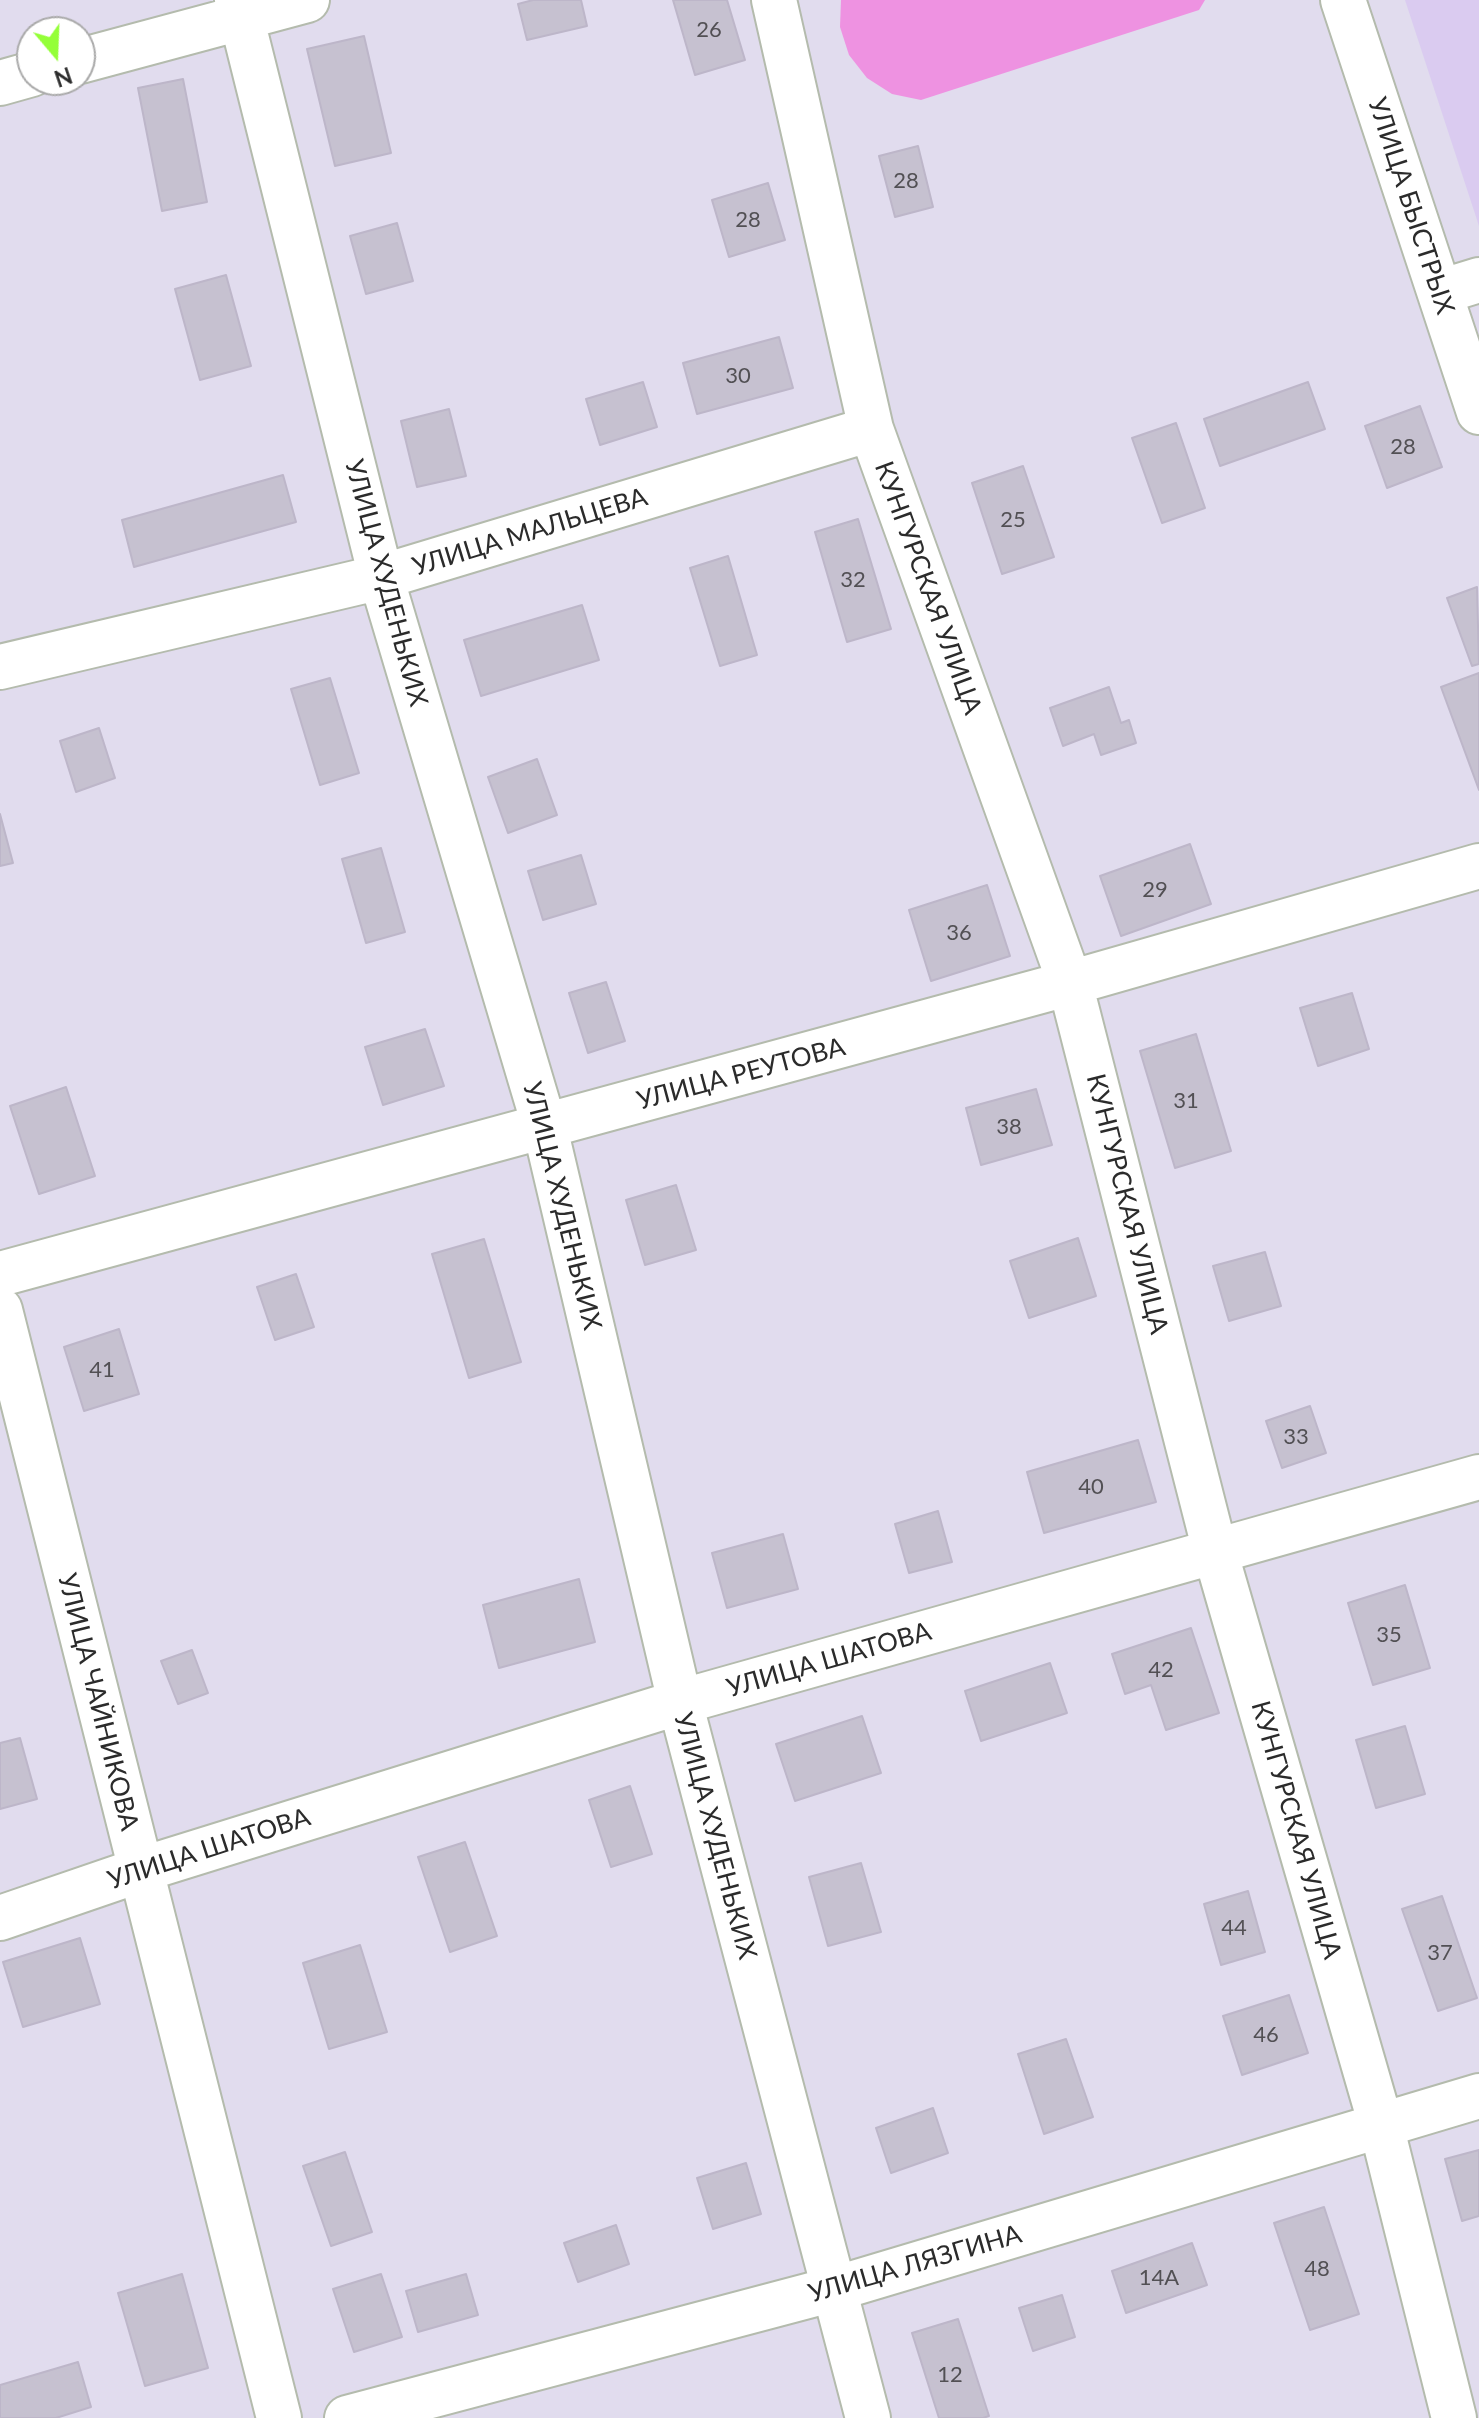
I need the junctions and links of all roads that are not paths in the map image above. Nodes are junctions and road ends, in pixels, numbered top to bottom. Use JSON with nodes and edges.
{"nodes":[{"id":1,"x":307,"y":0,"type":"edge"},
{"id":2,"x":774,"y":0,"type":"edge"},
{"id":3,"x":1343,"y":0,"type":"edge"},
{"id":4,"x":239,"y":9,"type":"edge"},
{"id":5,"x":96,"y":56,"type":"edge"},
{"id":6,"x":1460,"y":286,"type":"edge"},
{"id":7,"x":1479,"y":412,"type":"edge"},
{"id":8,"x":871,"y":429,"type":"junction"},
{"id":9,"x":381,"y":577,"type":"junction"},
{"id":10,"x":0,"y":667,"type":"edge"},
{"id":11,"x":1479,"y":866,"type":"edge"},
{"id":12,"x":1070,"y":983,"type":"junction"},
{"id":13,"x":545,"y":1128,"type":"junction"},
{"id":14,"x":0,"y":1274,"type":"edge"},
{"id":15,"x":0,"y":1310,"type":"edge"},
{"id":16,"x":1479,"y":1477,"type":"edge"},
{"id":17,"x":1215,"y":1551,"type":"junction"},
{"id":18,"x":680,"y":1702,"type":"junction"},
{"id":19,"x":140,"y":1870,"type":"junction"},
{"id":20,"x":0,"y":1918,"type":"edge"},
{"id":21,"x":1479,"y":2096,"type":"edge"},
{"id":22,"x":1381,"y":2125,"type":"junction"},
{"id":23,"x":834,"y":2289,"type":"junction"},
{"id":24,"x":279,"y":2418,"type":"edge"},
{"id":25,"x":347,"y":2418,"type":"edge"},
{"id":26,"x":868,"y":2418,"type":"edge"},
{"id":27,"x":1454,"y":2418,"type":"edge"}],
"edges":[{"from":1,"to":4,"type":"street"},
{"from":2,"to":8,"type":"street","name":"КУНГУРСКАЯ УЛИЦА"},
{"from":3,"to":6,"type":"street","name":"УЛИЦА БЫСТРЫХ"},
{"from":4,"to":5,"type":"street"},
{"from":4,"to":9,"type":"street","name":"УЛИЦА ХУДЕНЬКИХ"},
{"from":6,"to":7,"type":"street","name":"УЛИЦА БЫСТРЫХ"},
{"from":8,"to":9,"type":"street","name":"УЛИЦА МАЛЬЦЕВА"},
{"from":8,"to":12,"type":"street","name":"КУНГУРСКАЯ УЛИЦА"},
{"from":9,"to":10,"type":"street","name":"УЛИЦА МАЛЬЦЕВА"},
{"from":9,"to":13,"type":"street","name":"УЛИЦА ХУДЕНЬКИХ"},
{"from":11,"to":12,"type":"street","name":"УЛИЦА РЕУТОВА"},
{"from":12,"to":13,"type":"street","name":"УЛИЦА РЕУТОВА"},
{"from":12,"to":17,"type":"street","name":"КУНГУРСКАЯ УЛИЦА"},
{"from":13,"to":14,"type":"street","name":"УЛИЦА РЕУТОВА"},
{"from":13,"to":18,"type":"street","name":"УЛИЦА ХУДЕНЬКИХ"},
{"from":15,"to":19,"type":"street","name":"УЛИЦА ЧАЙНИКОВА"},
{"from":16,"to":17,"type":"street","name":"УЛИЦА ШАТОВА"},
{"from":17,"to":18,"type":"street","name":"УЛИЦА ШАТОВА"},
{"from":17,"to":22,"type":"street","name":"КУНГУРСКАЯ УЛИЦА"},
{"from":18,"to":19,"type":"street","name":"УЛИЦА ШАТОВА"},
{"from":18,"to":23,"type":"street","name":"УЛИЦА ХУДЕНЬКИХ"},
{"from":19,"to":20,"type":"street","name":"УЛИЦА ШАТОВА"},
{"from":19,"to":24,"type":"street","name":"УЛИЦА ЧАЙНИКОВА"},
{"from":21,"to":22,"type":"street","name":"УЛИЦА ЛЯЗГИНА"},
{"from":22,"to":23,"type":"street","name":"УЛИЦА ЛЯЗГИНА"},
{"from":22,"to":27,"type":"street","name":"КУНГУРСКАЯ УЛИЦА"},
{"from":23,"to":25,"type":"street","name":"УЛИЦА ЛЯЗГИНА"},
{"from":23,"to":26,"type":"street","name":"УЛИЦА ХУДЕНЬКИХ"}]}
